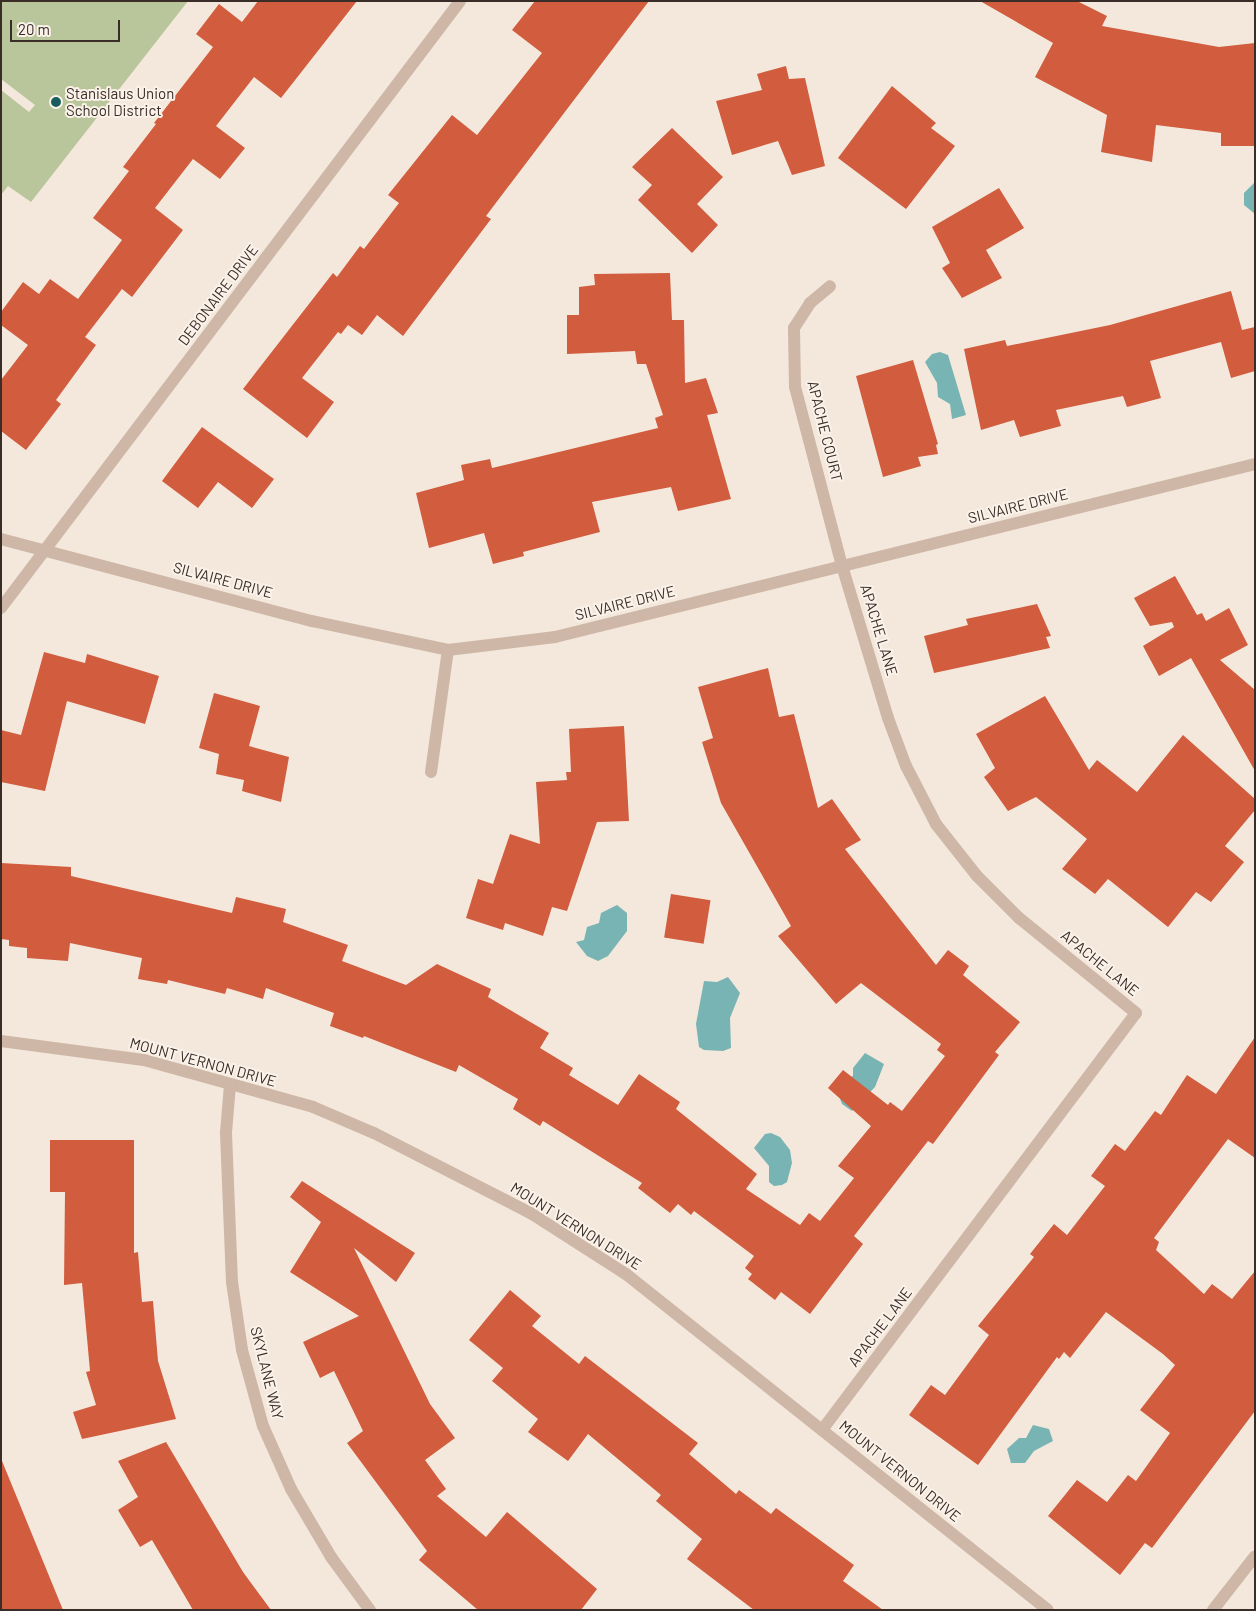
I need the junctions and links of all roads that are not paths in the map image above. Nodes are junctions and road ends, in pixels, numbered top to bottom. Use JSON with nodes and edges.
{"nodes":[{"id":1,"x":460,"y":1,"type":"edge"},
{"id":2,"x":830,"y":286,"type":"dead end"},
{"id":3,"x":1255,"y":464,"type":"edge"},
{"id":4,"x":1,"y":539,"type":"edge"},
{"id":5,"x":46,"y":550,"type":"junction"},
{"id":6,"x":842,"y":566,"type":"junction"},
{"id":7,"x":1,"y":608,"type":"edge"},
{"id":8,"x":448,"y":650,"type":"junction"},
{"id":9,"x":431,"y":772,"type":"dead end"},
{"id":10,"x":1,"y":1041,"type":"edge"},
{"id":11,"x":230,"y":1085,"type":"junction"},
{"id":12,"x":822,"y":1430,"type":"junction"},
{"id":13,"x":1255,"y":1556,"type":"edge"},
{"id":14,"x":370,"y":1610,"type":"edge"},
{"id":15,"x":1048,"y":1610,"type":"edge"},
{"id":16,"x":1213,"y":1610,"type":"edge"}],
"edges":[{"from":1,"to":5,"type":"street","name":"DEBONAIRE DRIVE"},
{"from":2,"to":6,"type":"street","name":"APACHE COURT"},
{"from":3,"to":6,"type":"street","name":"SILVAIRE DRIVE"},
{"from":4,"to":5,"type":"street","name":"SILVAIRE DRIVE"},
{"from":5,"to":7,"type":"street","name":"DEBONAIRE DRIVE"},
{"from":5,"to":8,"type":"street","name":"SILVAIRE DRIVE"},
{"from":6,"to":8,"type":"street","name":"SILVAIRE DRIVE"},
{"from":6,"to":12,"type":"street","name":"APACHE LANE"},
{"from":8,"to":9,"type":"street"},
{"from":10,"to":11,"type":"street","name":"MOUNT VERNON DRIVE"},
{"from":11,"to":12,"type":"street","name":"MOUNT VERNON DRIVE"},
{"from":11,"to":14,"type":"street","name":"SKYLANE WAY"},
{"from":12,"to":15,"type":"street","name":"MOUNT VERNON DRIVE"},
{"from":13,"to":16,"type":"street"}]}
